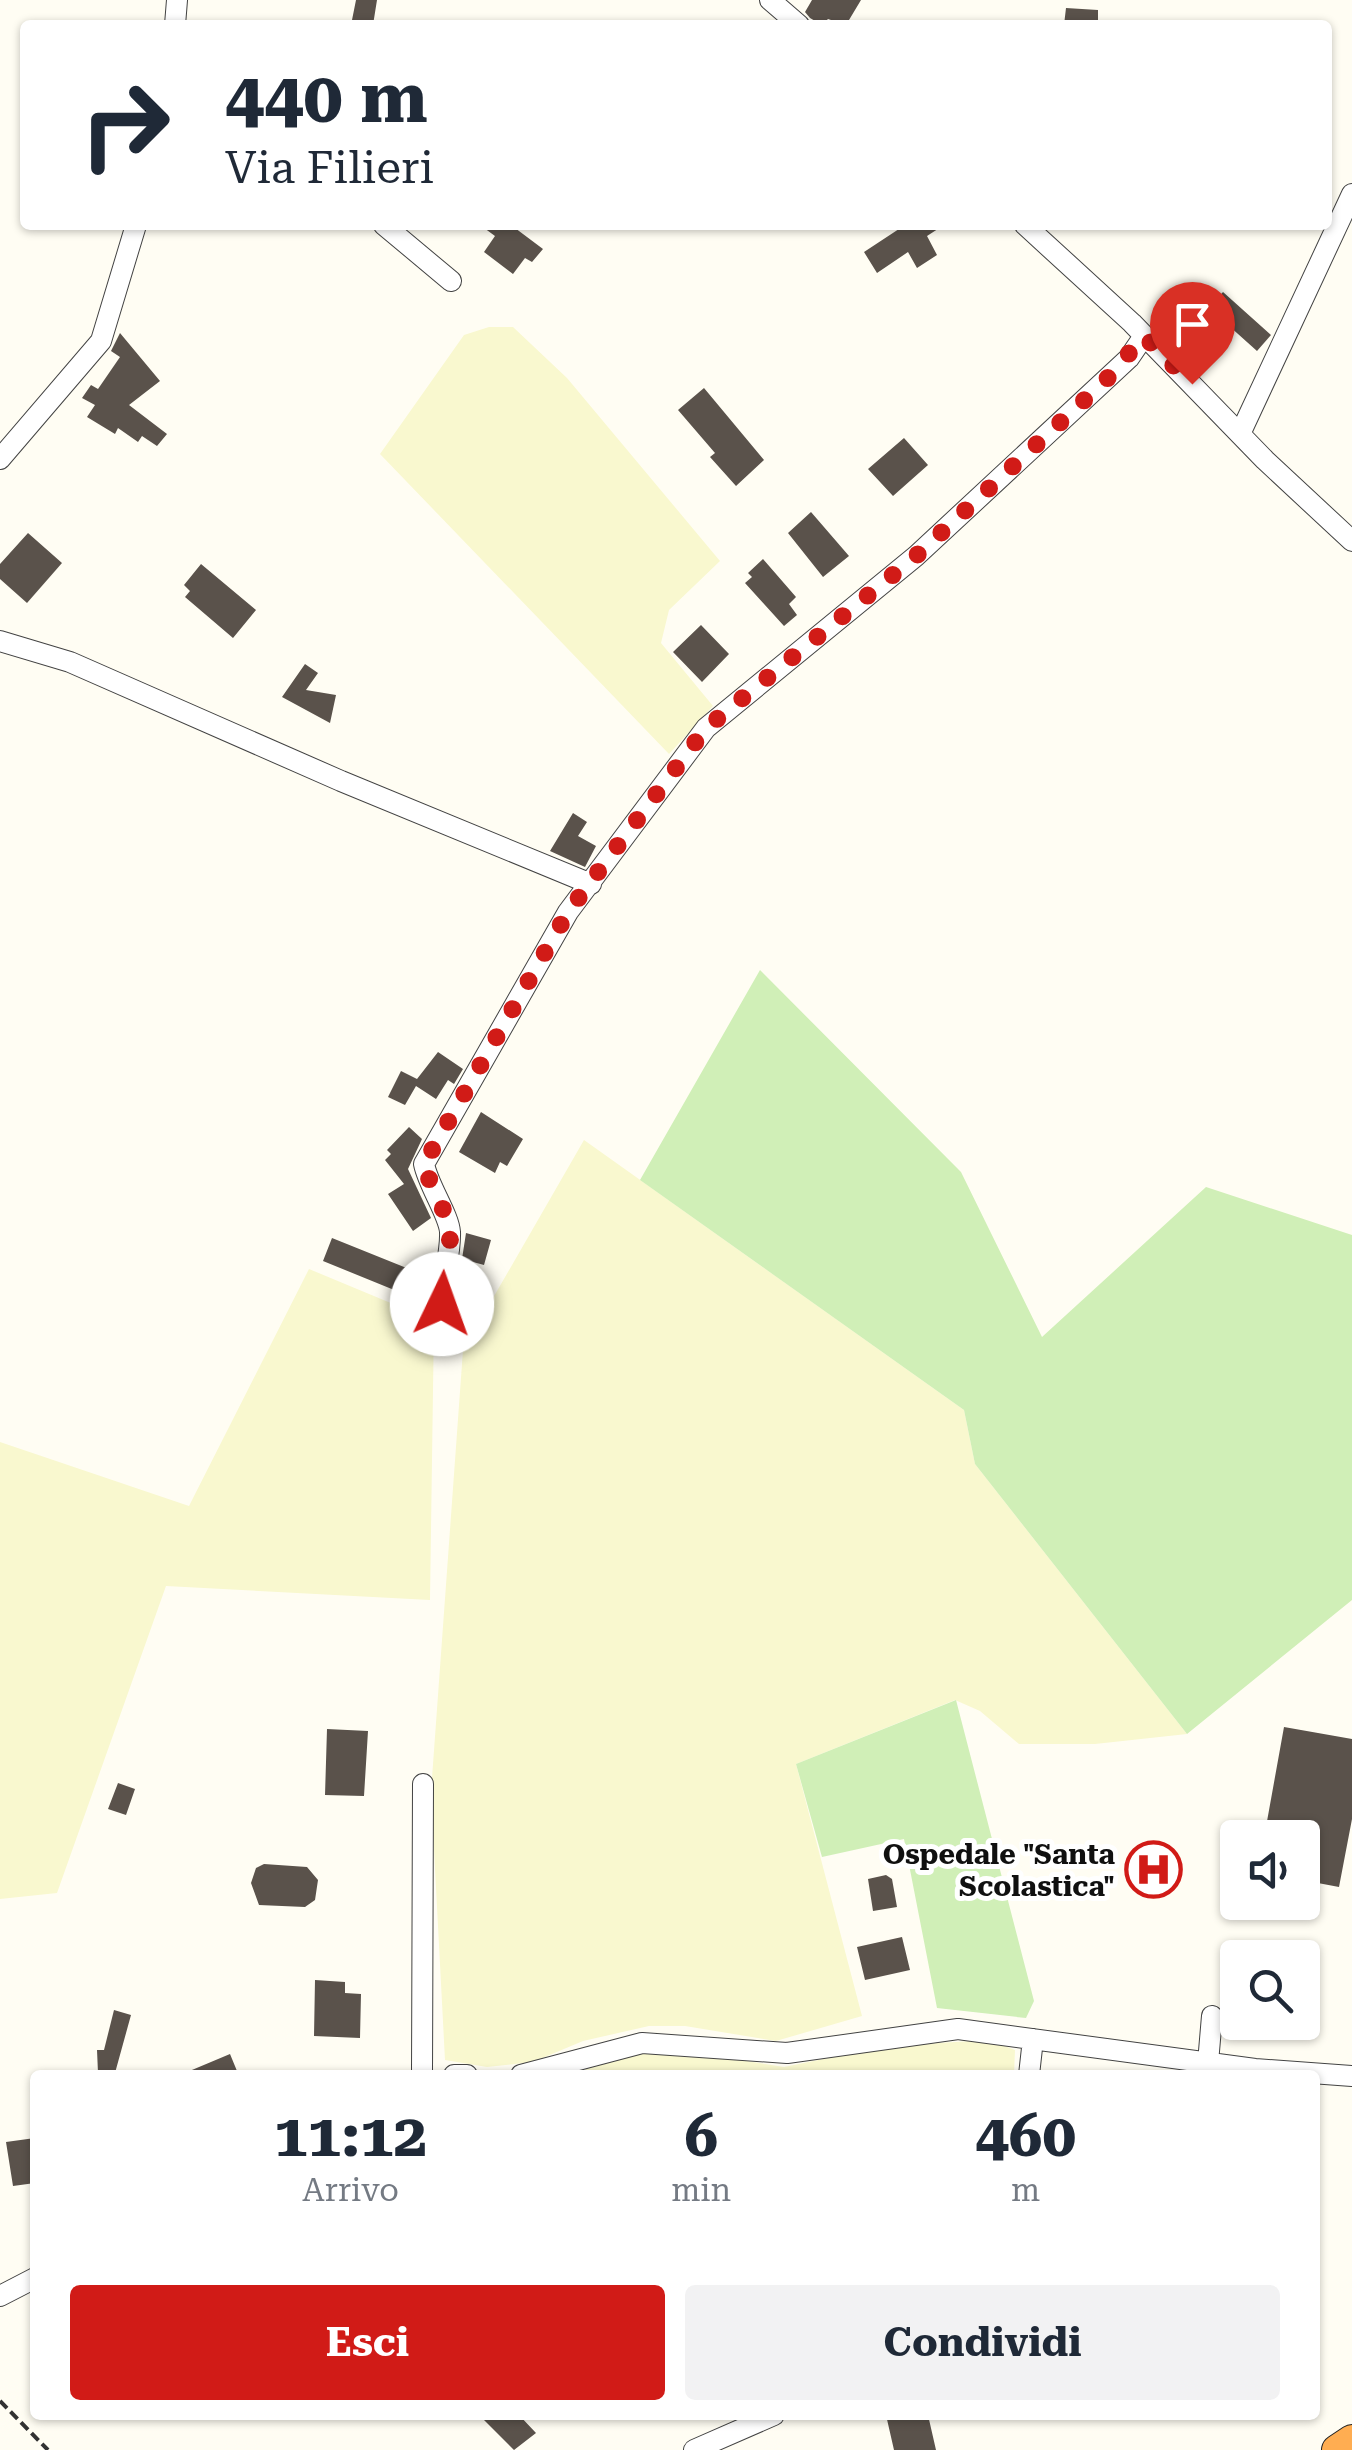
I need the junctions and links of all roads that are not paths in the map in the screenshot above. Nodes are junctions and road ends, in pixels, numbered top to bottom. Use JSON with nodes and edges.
{"nodes":[{"id":1,"x":770,"y":0,"type":"edge"},
{"id":2,"x":794,"y":20,"type":"edge"},
{"id":3,"x":1352,"y":194,"type":"edge"},
{"id":4,"x":134,"y":230,"type":"edge"},
{"id":5,"x":390,"y":230,"type":"edge"},
{"id":6,"x":1030,"y":230,"type":"edge"},
{"id":7,"x":451,"y":281,"type":"dead end"},
{"id":8,"x":1144,"y":336,"type":"junction"},
{"id":9,"x":1240,"y":434,"type":"junction"},
{"id":10,"x":0,"y":459,"type":"edge"},
{"id":11,"x":1352,"y":541,"type":"edge"},
{"id":12,"x":0,"y":641,"type":"edge"},
{"id":13,"x":591,"y":884,"type":"junction"},
{"id":14,"x":442,"y":1304,"type":"dead end"},
{"id":15,"x":424,"y":1784,"type":"dead end"},
{"id":16,"x":1212,"y":2016,"type":"dead end"},
{"id":17,"x":1033,"y":2038,"type":"junction"},
{"id":18,"x":1208,"y":2063,"type":"junction"},
{"id":19,"x":422,"y":2070,"type":"edge"},
{"id":20,"x":540,"y":2070,"type":"edge"},
{"id":21,"x":1030,"y":2070,"type":"edge"},
{"id":22,"x":1286,"y":2070,"type":"edge"},
{"id":23,"x":1320,"y":2073,"type":"edge"},
{"id":24,"x":1352,"y":2076,"type":"edge"},
{"id":25,"x":30,"y":2281,"type":"edge"},
{"id":26,"x":0,"y":2296,"type":"edge"},
{"id":27,"x":763,"y":2420,"type":"edge"},
{"id":28,"x":1352,"y":2440,"type":"edge"},
{"id":29,"x":694,"y":2450,"type":"edge"},
{"id":30,"x":1337,"y":2450,"type":"edge"}],
"edges":[{"from":1,"to":2,"type":"street"},
{"from":3,"to":9,"type":"street"},
{"from":4,"to":10,"type":"street"},
{"from":5,"to":7,"type":"street"},
{"from":6,"to":8,"type":"street"},
{"from":8,"to":9,"type":"street"},
{"from":8,"to":13,"type":"street"},
{"from":9,"to":11,"type":"street"},
{"from":12,"to":13,"type":"street"},
{"from":13,"to":14,"type":"street"},
{"from":15,"to":19,"type":"street"},
{"from":16,"to":18,"type":"street"},
{"from":17,"to":18,"type":"street"},
{"from":17,"to":20,"type":"street"},
{"from":17,"to":21,"type":"street"},
{"from":18,"to":22,"type":"street"},
{"from":23,"to":24,"type":"street"},
{"from":25,"to":26,"type":"street"},
{"from":27,"to":29,"type":"street"},
{"from":28,"to":30,"type":"highway"}]}
